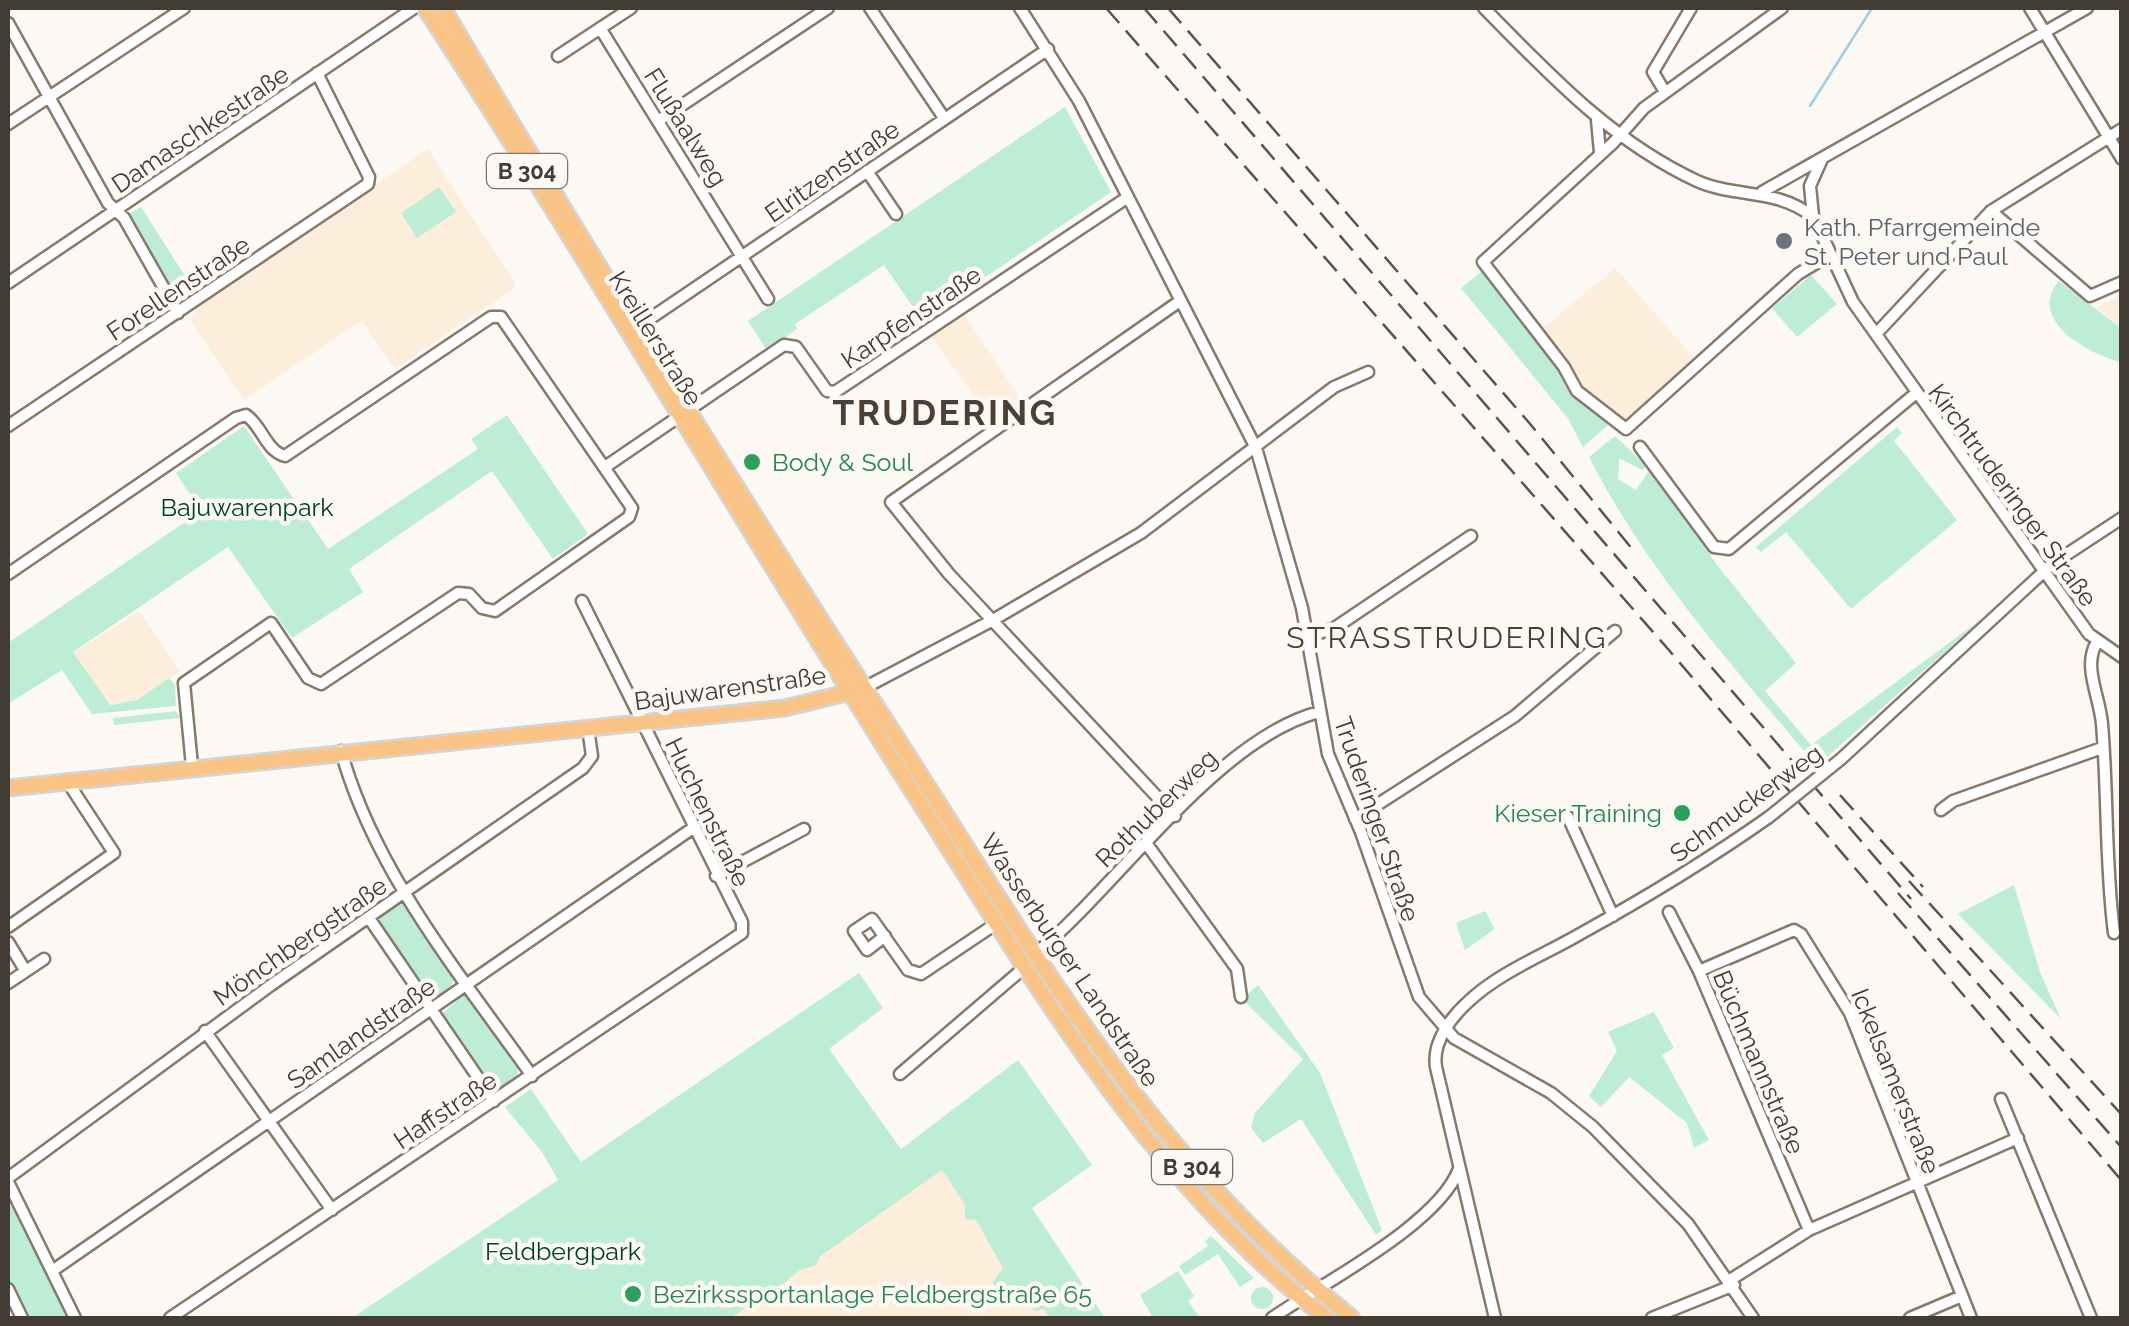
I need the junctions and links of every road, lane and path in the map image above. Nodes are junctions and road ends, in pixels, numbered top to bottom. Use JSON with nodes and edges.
{"nodes":[{"id":1,"x":184,"y":8,"type":"edge"},
{"id":2,"x":414,"y":8,"type":"edge"},
{"id":3,"x":425,"y":8,"type":"edge"},
{"id":4,"x":443,"y":8,"type":"edge"},
{"id":5,"x":631,"y":8,"type":"edge"},
{"id":6,"x":828,"y":8,"type":"edge"},
{"id":7,"x":870,"y":8,"type":"edge"},
{"id":8,"x":1020,"y":8,"type":"edge"},
{"id":9,"x":1484,"y":8,"type":"edge"},
{"id":10,"x":1692,"y":8,"type":"edge"},
{"id":11,"x":1782,"y":8,"type":"edge"},
{"id":12,"x":2030,"y":8,"type":"edge"},
{"id":13,"x":2087,"y":8,"type":"edge"},
{"id":14,"x":8,"y":23,"type":"edge"},
{"id":15,"x":600,"y":28,"type":"junction"},
{"id":16,"x":2044,"y":32,"type":"junction"},
{"id":17,"x":1048,"y":48,"type":"junction"},
{"id":18,"x":558,"y":56,"type":"dead end"},
{"id":19,"x":317,"y":73,"type":"junction"},
{"id":20,"x":1664,"y":92,"type":"junction"},
{"id":21,"x":48,"y":97,"type":"junction"},
{"id":22,"x":944,"y":118,"type":"junction"},
{"id":23,"x":1597,"y":119,"type":"junction"},
{"id":24,"x":658,"y":122,"type":"junction"},
{"id":25,"x":8,"y":124,"type":"edge"},
{"id":26,"x":2122,"y":129,"type":"edge"},
{"id":27,"x":1618,"y":136,"type":"junction"},
{"id":28,"x":2108,"y":137,"type":"junction"},
{"id":29,"x":1600,"y":152,"type":"junction"},
{"id":30,"x":1822,"y":159,"type":"junction"},
{"id":31,"x":2122,"y":160,"type":"edge"},
{"id":32,"x":867,"y":170,"type":"junction"},
{"id":33,"x":1762,"y":192,"type":"junction"},
{"id":34,"x":1128,"y":196,"type":"junction"},
{"id":35,"x":115,"y":210,"type":"junction"},
{"id":36,"x":1991,"y":211,"type":"junction"},
{"id":37,"x":896,"y":214,"type":"dead end"},
{"id":38,"x":1813,"y":216,"type":"junction"},
{"id":39,"x":1831,"y":254,"type":"junction"},
{"id":40,"x":743,"y":257,"type":"junction"},
{"id":41,"x":2122,"y":282,"type":"edge"},
{"id":42,"x":8,"y":283,"type":"edge"},
{"id":43,"x":768,"y":299,"type":"dead end"},
{"id":44,"x":1180,"y":302,"type":"junction"},
{"id":45,"x":178,"y":312,"type":"junction"},
{"id":46,"x":638,"y":326,"type":"junction"},
{"id":47,"x":1876,"y":334,"type":"junction"},
{"id":48,"x":1368,"y":372,"type":"dead end"},
{"id":49,"x":1915,"y":394,"type":"junction"},
{"id":50,"x":684,"y":414,"type":"junction"},
{"id":51,"x":8,"y":426,"type":"edge"},
{"id":52,"x":1640,"y":447,"type":"dead end"},
{"id":53,"x":1256,"y":448,"type":"junction"},
{"id":54,"x":605,"y":467,"type":"junction"},
{"id":55,"x":2122,"y":518,"type":"edge"},
{"id":56,"x":1471,"y":536,"type":"dead end"},
{"id":57,"x":2045,"y":572,"type":"junction"},
{"id":58,"x":8,"y":574,"type":"edge"},
{"id":59,"x":582,"y":601,"type":"dead end"},
{"id":60,"x":993,"y":620,"type":"junction"},
{"id":61,"x":1615,"y":631,"type":"dead end"},
{"id":62,"x":1308,"y":636,"type":"junction"},
{"id":63,"x":2097,"y":642,"type":"junction"},
{"id":64,"x":2122,"y":657,"type":"edge"},
{"id":65,"x":864,"y":688,"type":"junction"},
{"id":66,"x":848,"y":694,"type":"junction"},
{"id":67,"x":1319,"y":712,"type":"junction"},
{"id":68,"x":642,"y":722,"type":"junction"},
{"id":69,"x":588,"y":728,"type":"junction"},
{"id":70,"x":2102,"y":748,"type":"junction"},
{"id":71,"x":340,"y":751,"type":"junction"},
{"id":72,"x":192,"y":766,"type":"junction"},
{"id":73,"x":67,"y":782,"type":"junction"},
{"id":74,"x":8,"y":788,"type":"edge"},
{"id":75,"x":1941,"y":810,"type":"dead end"},
{"id":76,"x":1175,"y":816,"type":"junction"},
{"id":77,"x":1568,"y":817,"type":"dead end"},
{"id":78,"x":1355,"y":819,"type":"junction"},
{"id":79,"x":692,"y":828,"type":"junction"},
{"id":80,"x":804,"y":828,"type":"dead end"},
{"id":81,"x":1146,"y":843,"type":"junction"},
{"id":82,"x":716,"y":876,"type":"junction"},
{"id":83,"x":405,"y":892,"type":"junction"},
{"id":84,"x":1669,"y":912,"type":"dead end"},
{"id":85,"x":1613,"y":916,"type":"junction"},
{"id":86,"x":369,"y":918,"type":"junction"},
{"id":87,"x":997,"y":923,"type":"junction"},
{"id":88,"x":8,"y":927,"type":"edge"},
{"id":89,"x":742,"y":933,"type":"joint"},
{"id":90,"x":2114,"y":933,"type":"dead end"},
{"id":91,"x":885,"y":936,"type":"dead end"},
{"id":92,"x":8,"y":942,"type":"edge"},
{"id":93,"x":44,"y":959,"type":"dead end"},
{"id":94,"x":1030,"y":961,"type":"junction"},
{"id":95,"x":26,"y":970,"type":"junction"},
{"id":96,"x":1699,"y":971,"type":"junction"},
{"id":97,"x":8,"y":982,"type":"edge"},
{"id":98,"x":467,"y":984,"type":"junction"},
{"id":99,"x":1242,"y":997,"type":"dead end"},
{"id":100,"x":430,"y":1009,"type":"junction"},
{"id":101,"x":1446,"y":1030,"type":"junction"},
{"id":102,"x":205,"y":1031,"type":"junction"},
{"id":103,"x":900,"y":1074,"type":"dead end"},
{"id":104,"x":532,"y":1076,"type":"junction"},
{"id":105,"x":2001,"y":1099,"type":"dead end"},
{"id":106,"x":494,"y":1101,"type":"junction"},
{"id":107,"x":268,"y":1122,"type":"junction"},
{"id":108,"x":2018,"y":1138,"type":"junction"},
{"id":109,"x":1458,"y":1169,"type":"junction"},
{"id":110,"x":8,"y":1180,"type":"edge"},
{"id":111,"x":1915,"y":1183,"type":"junction"},
{"id":112,"x":332,"y":1210,"type":"junction"},
{"id":113,"x":1809,"y":1230,"type":"junction"},
{"id":114,"x":52,"y":1271,"type":"junction"},
{"id":115,"x":1732,"y":1282,"type":"junction"},
{"id":116,"x":1316,"y":1288,"type":"junction"},
{"id":117,"x":8,"y":1290,"type":"edge"},
{"id":118,"x":1962,"y":1296,"type":"junction"},
{"id":119,"x":1301,"y":1298,"type":"junction"},
{"id":120,"x":22,"y":1318,"type":"edge"},
{"id":121,"x":75,"y":1318,"type":"edge"},
{"id":122,"x":170,"y":1318,"type":"edge"},
{"id":123,"x":1272,"y":1318,"type":"edge"},
{"id":124,"x":1326,"y":1318,"type":"edge"},
{"id":125,"x":1352,"y":1318,"type":"edge"},
{"id":126,"x":1495,"y":1318,"type":"edge"},
{"id":127,"x":1652,"y":1318,"type":"edge"},
{"id":128,"x":1753,"y":1318,"type":"edge"},
{"id":129,"x":1910,"y":1318,"type":"edge"},
{"id":130,"x":1971,"y":1318,"type":"edge"},
{"id":131,"x":2091,"y":1318,"type":"edge"}],
"edges":[{"from":1,"to":21,"type":"street"},
{"from":2,"to":19,"type":"street","name":"Damaschkestraße"},
{"from":3,"to":50,"type":"main road","name":"Kreillerstraße","number":"B 304"},
{"from":4,"to":46,"type":"main road","name":"Kreillerstraße","number":"B 304"},
{"from":5,"to":15,"type":"street"},
{"from":6,"to":24,"type":"street"},
{"from":7,"to":22,"type":"street"},
{"from":8,"to":17,"type":"street","name":"Truderinger Straße"},
{"from":9,"to":23,"type":"street"},
{"from":10,"to":20,"type":"street"},
{"from":11,"to":20,"type":"street"},
{"from":12,"to":16,"type":"street"},
{"from":13,"to":16,"type":"street"},
{"from":14,"to":21,"type":"street"},
{"from":15,"to":18,"type":"street"},
{"from":15,"to":24,"type":"street","name":"Flußaalweg"},
{"from":16,"to":28,"type":"street"},
{"from":16,"to":30,"type":"street"},
{"from":17,"to":22,"type":"street","name":"Elritzenstraße"},
{"from":17,"to":34,"type":"street","name":"Truderinger Straße"},
{"from":19,"to":35,"type":"street","name":"Damaschkestraße"},
{"from":19,"to":45,"type":"street","name":"Forellenstraße"},
{"from":20,"to":27,"type":"street"},
{"from":21,"to":25,"type":"street"},
{"from":21,"to":35,"type":"street"},
{"from":22,"to":32,"type":"street","name":"Elritzenstraße"},
{"from":23,"to":27,"type":"street"},
{"from":23,"to":29,"type":"street"},
{"from":24,"to":40,"type":"street","name":"Flußaalweg"},
{"from":26,"to":28,"type":"street"},
{"from":27,"to":29,"type":"street"},
{"from":27,"to":33,"type":"street"},
{"from":28,"to":31,"type":"street"},
{"from":28,"to":36,"type":"street"},
{"from":29,"to":39,"type":"street"},
{"from":30,"to":33,"type":"street"},
{"from":30,"to":38,"type":"street"},
{"from":32,"to":37,"type":"street"},
{"from":32,"to":40,"type":"street","name":"Elritzenstraße"},
{"from":33,"to":38,"type":"street"},
{"from":34,"to":44,"type":"street","name":"Truderinger Straße"},
{"from":34,"to":50,"type":"street","name":"Karpfenstraße"},
{"from":35,"to":42,"type":"street","name":"Damaschkestraße"},
{"from":35,"to":45,"type":"street"},
{"from":36,"to":41,"type":"street"},
{"from":36,"to":47,"type":"street"},
{"from":38,"to":39,"type":"street","name":"Kirchtruderinger Straße"},
{"from":39,"to":47,"type":"street","name":"Kirchtruderinger Straße"},
{"from":40,"to":43,"type":"street","name":"Flußaalweg"},
{"from":40,"to":46,"type":"street","name":"Elritzenstraße"},
{"from":44,"to":53,"type":"street","name":"Truderinger Straße"},
{"from":44,"to":60,"type":"street"},
{"from":45,"to":51,"type":"street","name":"Forellenstraße"},
{"from":46,"to":50,"type":"main road","name":"Kreillerstraße","number":"B 304"},
{"from":47,"to":49,"type":"street","name":"Kirchtruderinger Straße"},
{"from":48,"to":53,"type":"street","name":"Bajuwarenstraße"},
{"from":49,"to":52,"type":"street"},
{"from":49,"to":57,"type":"street","name":"Kirchtruderinger Straße"},
{"from":50,"to":54,"type":"street"},
{"from":50,"to":65,"type":"main road","name":"Kreillerstraße","number":"B 304"},
{"from":50,"to":66,"type":"main road","name":"Kreillerstraße","number":"B 304"},
{"from":53,"to":60,"type":"street","name":"Bajuwarenstraße"},
{"from":53,"to":62,"type":"street","name":"Truderinger Straße"},
{"from":54,"to":58,"type":"street"},
{"from":54,"to":72,"type":"street"},
{"from":55,"to":57,"type":"street","name":"Schmuckerweg"},
{"from":56,"to":62,"type":"street"},
{"from":57,"to":63,"type":"street","name":"Kirchtruderinger Straße"},
{"from":57,"to":85,"type":"street","name":"Schmuckerweg","bridge":true},
{"from":59,"to":68,"type":"street","name":"Huchenstraße"},
{"from":60,"to":65,"type":"street","name":"Bajuwarenstraße"},
{"from":60,"to":76,"type":"street"},
{"from":61,"to":78,"type":"street"},
{"from":62,"to":67,"type":"street","name":"Truderinger Straße"},
{"from":63,"to":64,"type":"street"},
{"from":63,"to":70,"type":"street","name":"Kirchtruderinger Straße"},
{"from":65,"to":66,"type":"main road","name":"Bajuwarenstraße"},
{"from":65,"to":94,"type":"main road","name":"Wasserburger Landstraße","number":"B 304"},
{"from":66,"to":68,"type":"main road","name":"Bajuwarenstraße"},
{"from":66,"to":87,"type":"main road","name":"Wasserburger Landstraße","number":"B 304"},
{"from":67,"to":76,"type":"street","name":"Rothuberweg"},
{"from":67,"to":78,"type":"street","name":"Truderinger Straße"},
{"from":68,"to":69,"type":"main road","name":"Bajuwarenstraße"},
{"from":68,"to":79,"type":"street","name":"Huchenstraße"},
{"from":69,"to":71,"type":"main road","name":"Bajuwarenstraße"},
{"from":69,"to":83,"type":"street","name":"Mönchbergstraße"},
{"from":70,"to":75,"type":"street"},
{"from":70,"to":90,"type":"street","name":"Kirchtruderinger Straße"},
{"from":71,"to":72,"type":"main road","name":"Bajuwarenstraße"},
{"from":71,"to":83,"type":"street"},
{"from":72,"to":73,"type":"main road","name":"Bajuwarenstraße"},
{"from":73,"to":74,"type":"main road","name":"Bajuwarenstraße"},
{"from":73,"to":88,"type":"street"},
{"from":76,"to":81,"type":"street","name":"Rothuberweg"},
{"from":77,"to":85,"type":"street"},
{"from":78,"to":101,"type":"street","name":"Truderinger Straße"},
{"from":79,"to":82,"type":"street","name":"Huchenstraße"},
{"from":79,"to":98,"type":"street","name":"Samlandstraße"},
{"from":80,"to":82,"type":"street"},
{"from":81,"to":94,"type":"street","name":"Rothuberweg"},
{"from":81,"to":99,"type":"street"},
{"from":82,"to":89,"type":"street","name":"Huchenstraße"},
{"from":83,"to":86,"type":"street","name":"Mönchbergstraße"},
{"from":83,"to":98,"type":"street"},
{"from":84,"to":96,"type":"street","name":"Büchmannstraße"},
{"from":85,"to":101,"type":"street","name":"Schmuckerweg"},
{"from":86,"to":100,"type":"street"},
{"from":86,"to":102,"type":"street","name":"Mönchbergstraße"},
{"from":87,"to":91,"type":"street"},
{"from":87,"to":94,"type":"main road","name":"Wasserburger Landstraße","number":"B 304"},
{"from":89,"to":104,"type":"street","name":"Haffstraße"},
{"from":92,"to":95,"type":"street"},
{"from":93,"to":95,"type":"street"},
{"from":94,"to":103,"type":"street","name":"Rothuberweg"},
{"from":94,"to":116,"type":"main road","name":"Wasserburger Landstraße","number":"B 304"},
{"from":94,"to":119,"type":"main road","name":"Wasserburger Landstraße","number":"B 304"},
{"from":95,"to":97,"type":"street"},
{"from":96,"to":111,"type":"street","name":"Ickelsamerstraße"},
{"from":96,"to":113,"type":"street","name":"Büchmannstraße"},
{"from":98,"to":100,"type":"street","name":"Samlandstraße"},
{"from":98,"to":104,"type":"street"},
{"from":100,"to":106,"type":"street"},
{"from":100,"to":107,"type":"street","name":"Samlandstraße"},
{"from":101,"to":109,"type":"street"},
{"from":101,"to":115,"type":"street","name":"Truderinger Straße"},
{"from":102,"to":107,"type":"street"},
{"from":102,"to":110,"type":"street","name":"Mönchbergstraße"},
{"from":104,"to":106,"type":"street","name":"Haffstraße"},
{"from":105,"to":108,"type":"street"},
{"from":106,"to":112,"type":"street","name":"Haffstraße"},
{"from":107,"to":112,"type":"street"},
{"from":107,"to":114,"type":"street","name":"Samlandstraße"},
{"from":108,"to":111,"type":"street"},
{"from":108,"to":131,"type":"street"},
{"from":109,"to":116,"type":"street"},
{"from":109,"to":126,"type":"street"},
{"from":110,"to":114,"type":"street"},
{"from":111,"to":113,"type":"street"},
{"from":111,"to":118,"type":"street","name":"Ickelsamerstraße"},
{"from":112,"to":122,"type":"street","name":"Haffstraße"},
{"from":113,"to":115,"type":"street"},
{"from":114,"to":121,"type":"street"},
{"from":115,"to":127,"type":"street"},
{"from":115,"to":128,"type":"street","name":"Truderinger Straße"},
{"from":116,"to":119,"type":"street"},
{"from":116,"to":125,"type":"main road","name":"Wasserburger Landstraße","number":"B 304"},
{"from":117,"to":120,"type":"street"},
{"from":118,"to":129,"type":"street"},
{"from":118,"to":130,"type":"street","name":"Ickelsamerstraße"},
{"from":119,"to":123,"type":"street"},
{"from":119,"to":124,"type":"main road","name":"Wasserburger Landstraße","number":"B 304"}]}
